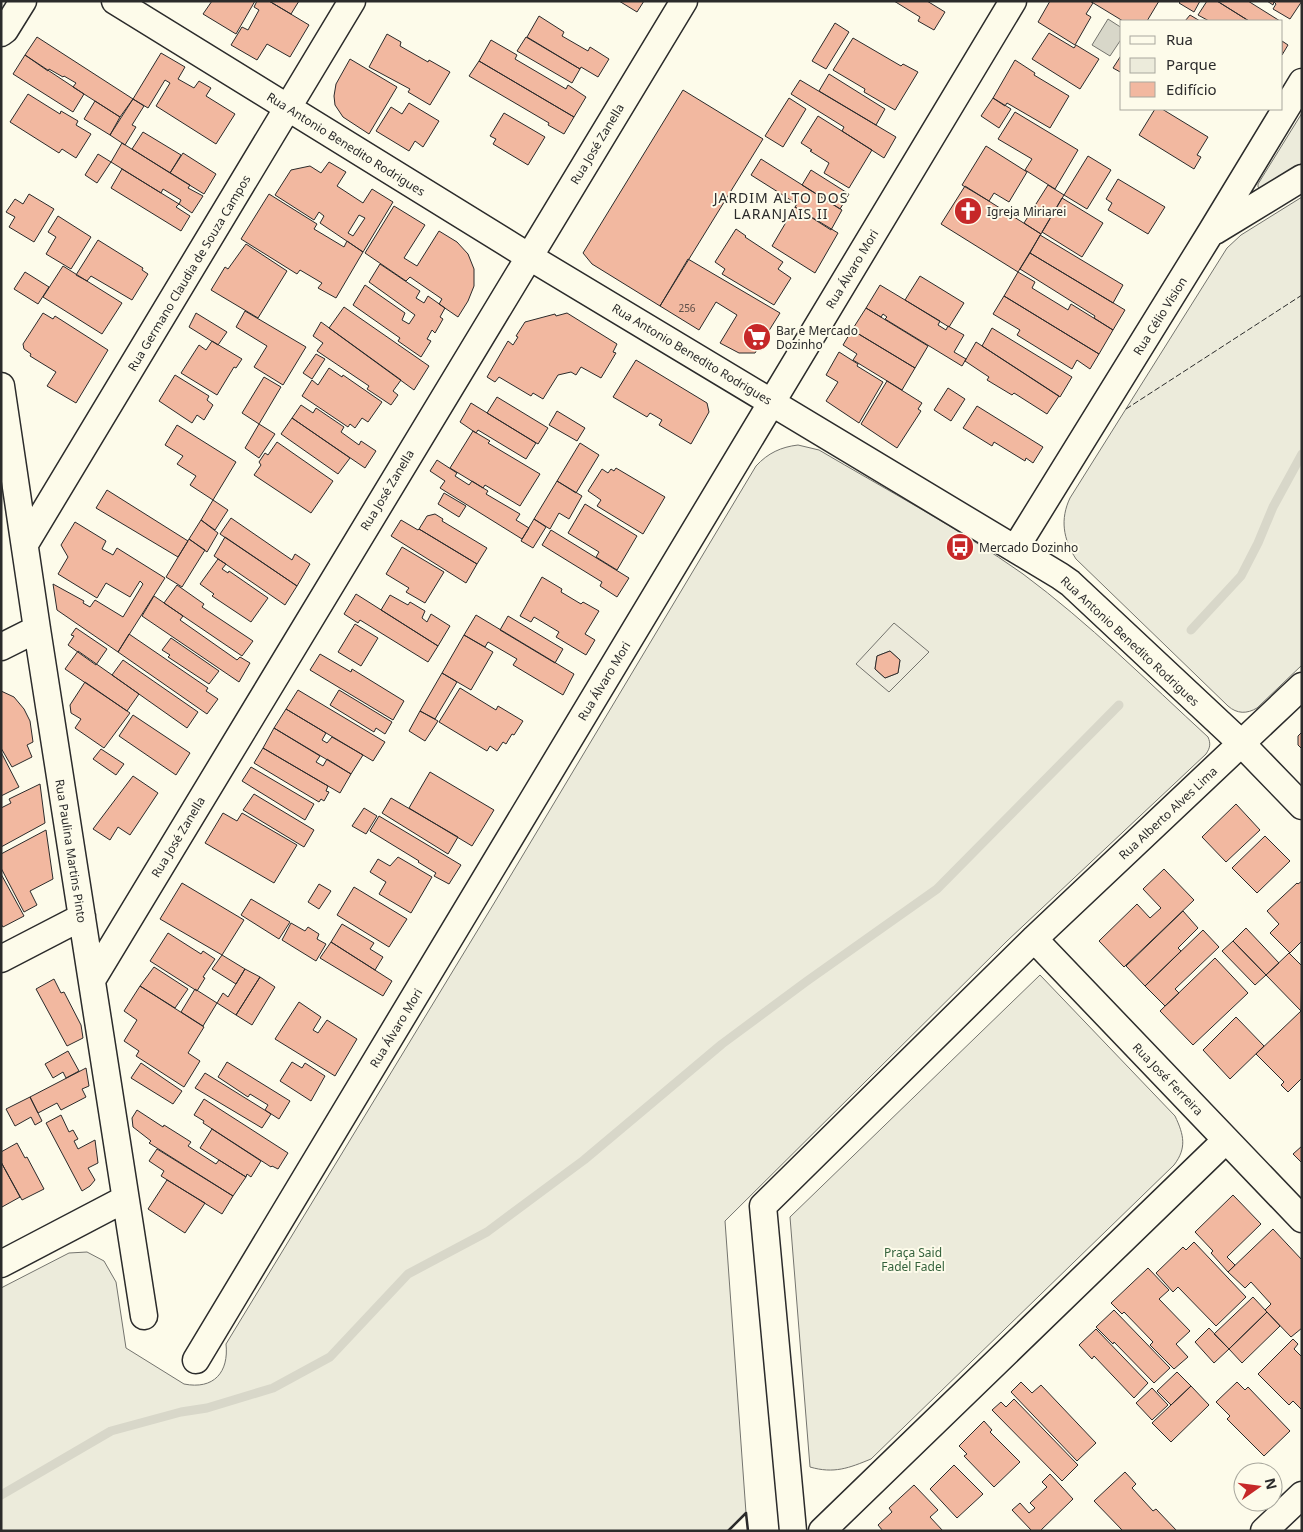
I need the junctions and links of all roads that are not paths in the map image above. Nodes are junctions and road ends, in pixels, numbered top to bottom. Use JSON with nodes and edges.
{"nodes":[{"id":1,"x":23,"y":1,"type":"edge"},
{"id":2,"x":115,"y":1,"type":"edge"},
{"id":3,"x":352,"y":1,"type":"edge"},
{"id":4,"x":684,"y":1,"type":"edge"},
{"id":5,"x":1013,"y":1,"type":"edge"},
{"id":6,"x":1,"y":33,"type":"edge"},
{"id":7,"x":1302,"y":82,"type":"edge"},
{"id":8,"x":288,"y":108,"type":"junction"},
{"id":9,"x":1302,"y":178,"type":"edge"},
{"id":10,"x":1212,"y":232,"type":"junction"},
{"id":11,"x":528,"y":256,"type":"junction"},
{"id":12,"x":1,"y":386,"type":"edge"},
{"id":13,"x":771,"y":403,"type":"junction"},
{"id":14,"x":24,"y":544,"type":"junction"},
{"id":15,"x":1016,"y":549,"type":"junction"},
{"id":16,"x":37,"y":629,"type":"junction"},
{"id":17,"x":1,"y":647,"type":"edge"},
{"id":18,"x":1302,"y":686,"type":"edge"},
{"id":19,"x":1241,"y":744,"type":"junction"},
{"id":20,"x":1302,"y":806,"type":"edge"},
{"id":21,"x":82,"y":917,"type":"junction"},
{"id":22,"x":1034,"y":940,"type":"junction"},
{"id":23,"x":1,"y":959,"type":"edge"},
{"id":24,"x":92,"y":980,"type":"junction"},
{"id":25,"x":1226,"y":1140,"type":"junction"},
{"id":26,"x":125,"y":1199,"type":"junction"},
{"id":27,"x":1302,"y":1219,"type":"edge"},
{"id":28,"x":1,"y":1264,"type":"edge"},
{"id":29,"x":144,"y":1316,"type":"dead end"},
{"id":30,"x":196,"y":1360,"type":"dead end"},
{"id":31,"x":1302,"y":1495,"type":"edge"},
{"id":32,"x":793,"y":1531,"type":"edge"},
{"id":33,"x":822,"y":1531,"type":"edge"},
{"id":34,"x":1264,"y":1531,"type":"edge"}],
"edges":[{"from":1,"to":6,"type":"street"},
{"from":2,"to":8,"type":"street","name":"Rua Antonio Benedito Rodrigues"},
{"from":3,"to":8,"type":"street","name":"Rua Germano Claudia de Souza Campos"},
{"from":4,"to":11,"type":"street","name":"Rua José Zanella"},
{"from":5,"to":13,"type":"street","name":"Rua Álvaro Mori"},
{"from":7,"to":10,"type":"street","name":"Rua Célio Vision"},
{"from":8,"to":11,"type":"street","name":"Rua Antonio Benedito Rodrigues"},
{"from":8,"to":14,"type":"street","name":"Rua Germano Claudia de Souza Campos"},
{"from":9,"to":10,"type":"street"},
{"from":10,"to":15,"type":"street","name":"Rua Célio Vision"},
{"from":11,"to":13,"type":"street","name":"Rua Antonio Benedito Rodrigues"},
{"from":11,"to":24,"type":"street","name":"Rua José Zanella"},
{"from":12,"to":14,"type":"street","name":"Rua Paulina Martins Pinto"},
{"from":13,"to":15,"type":"street","name":"Rua Antonio Benedito Rodrigues"},
{"from":13,"to":30,"type":"street","name":"Rua Álvaro Mori"},
{"from":14,"to":16,"type":"street","name":"Rua Paulina Martins Pinto"},
{"from":15,"to":19,"type":"street","name":"Rua Antonio Benedito Rodrigues"},
{"from":16,"to":17,"type":"street"},
{"from":16,"to":21,"type":"street","name":"Rua Paulina Martins Pinto"},
{"from":18,"to":19,"type":"street","name":"Rua Alberto Alves Lima"},
{"from":19,"to":20,"type":"street","name":"Rua Antonio Benedito Rodrigues"},
{"from":19,"to":22,"type":"street","name":"Rua Alberto Alves Lima"},
{"from":21,"to":23,"type":"street"},
{"from":21,"to":24,"type":"street","name":"Rua Paulina Martins Pinto"},
{"from":22,"to":25,"type":"street","name":"Rua José Ferreira"},
{"from":22,"to":32,"type":"street"},
{"from":24,"to":26,"type":"street","name":"Rua Paulina Martins Pinto"},
{"from":25,"to":27,"type":"street","name":"Rua José Ferreira"},
{"from":25,"to":33,"type":"street"},
{"from":26,"to":28,"type":"street"},
{"from":26,"to":29,"type":"street","name":"Rua Paulina Martins Pinto"},
{"from":31,"to":34,"type":"street"}]}
